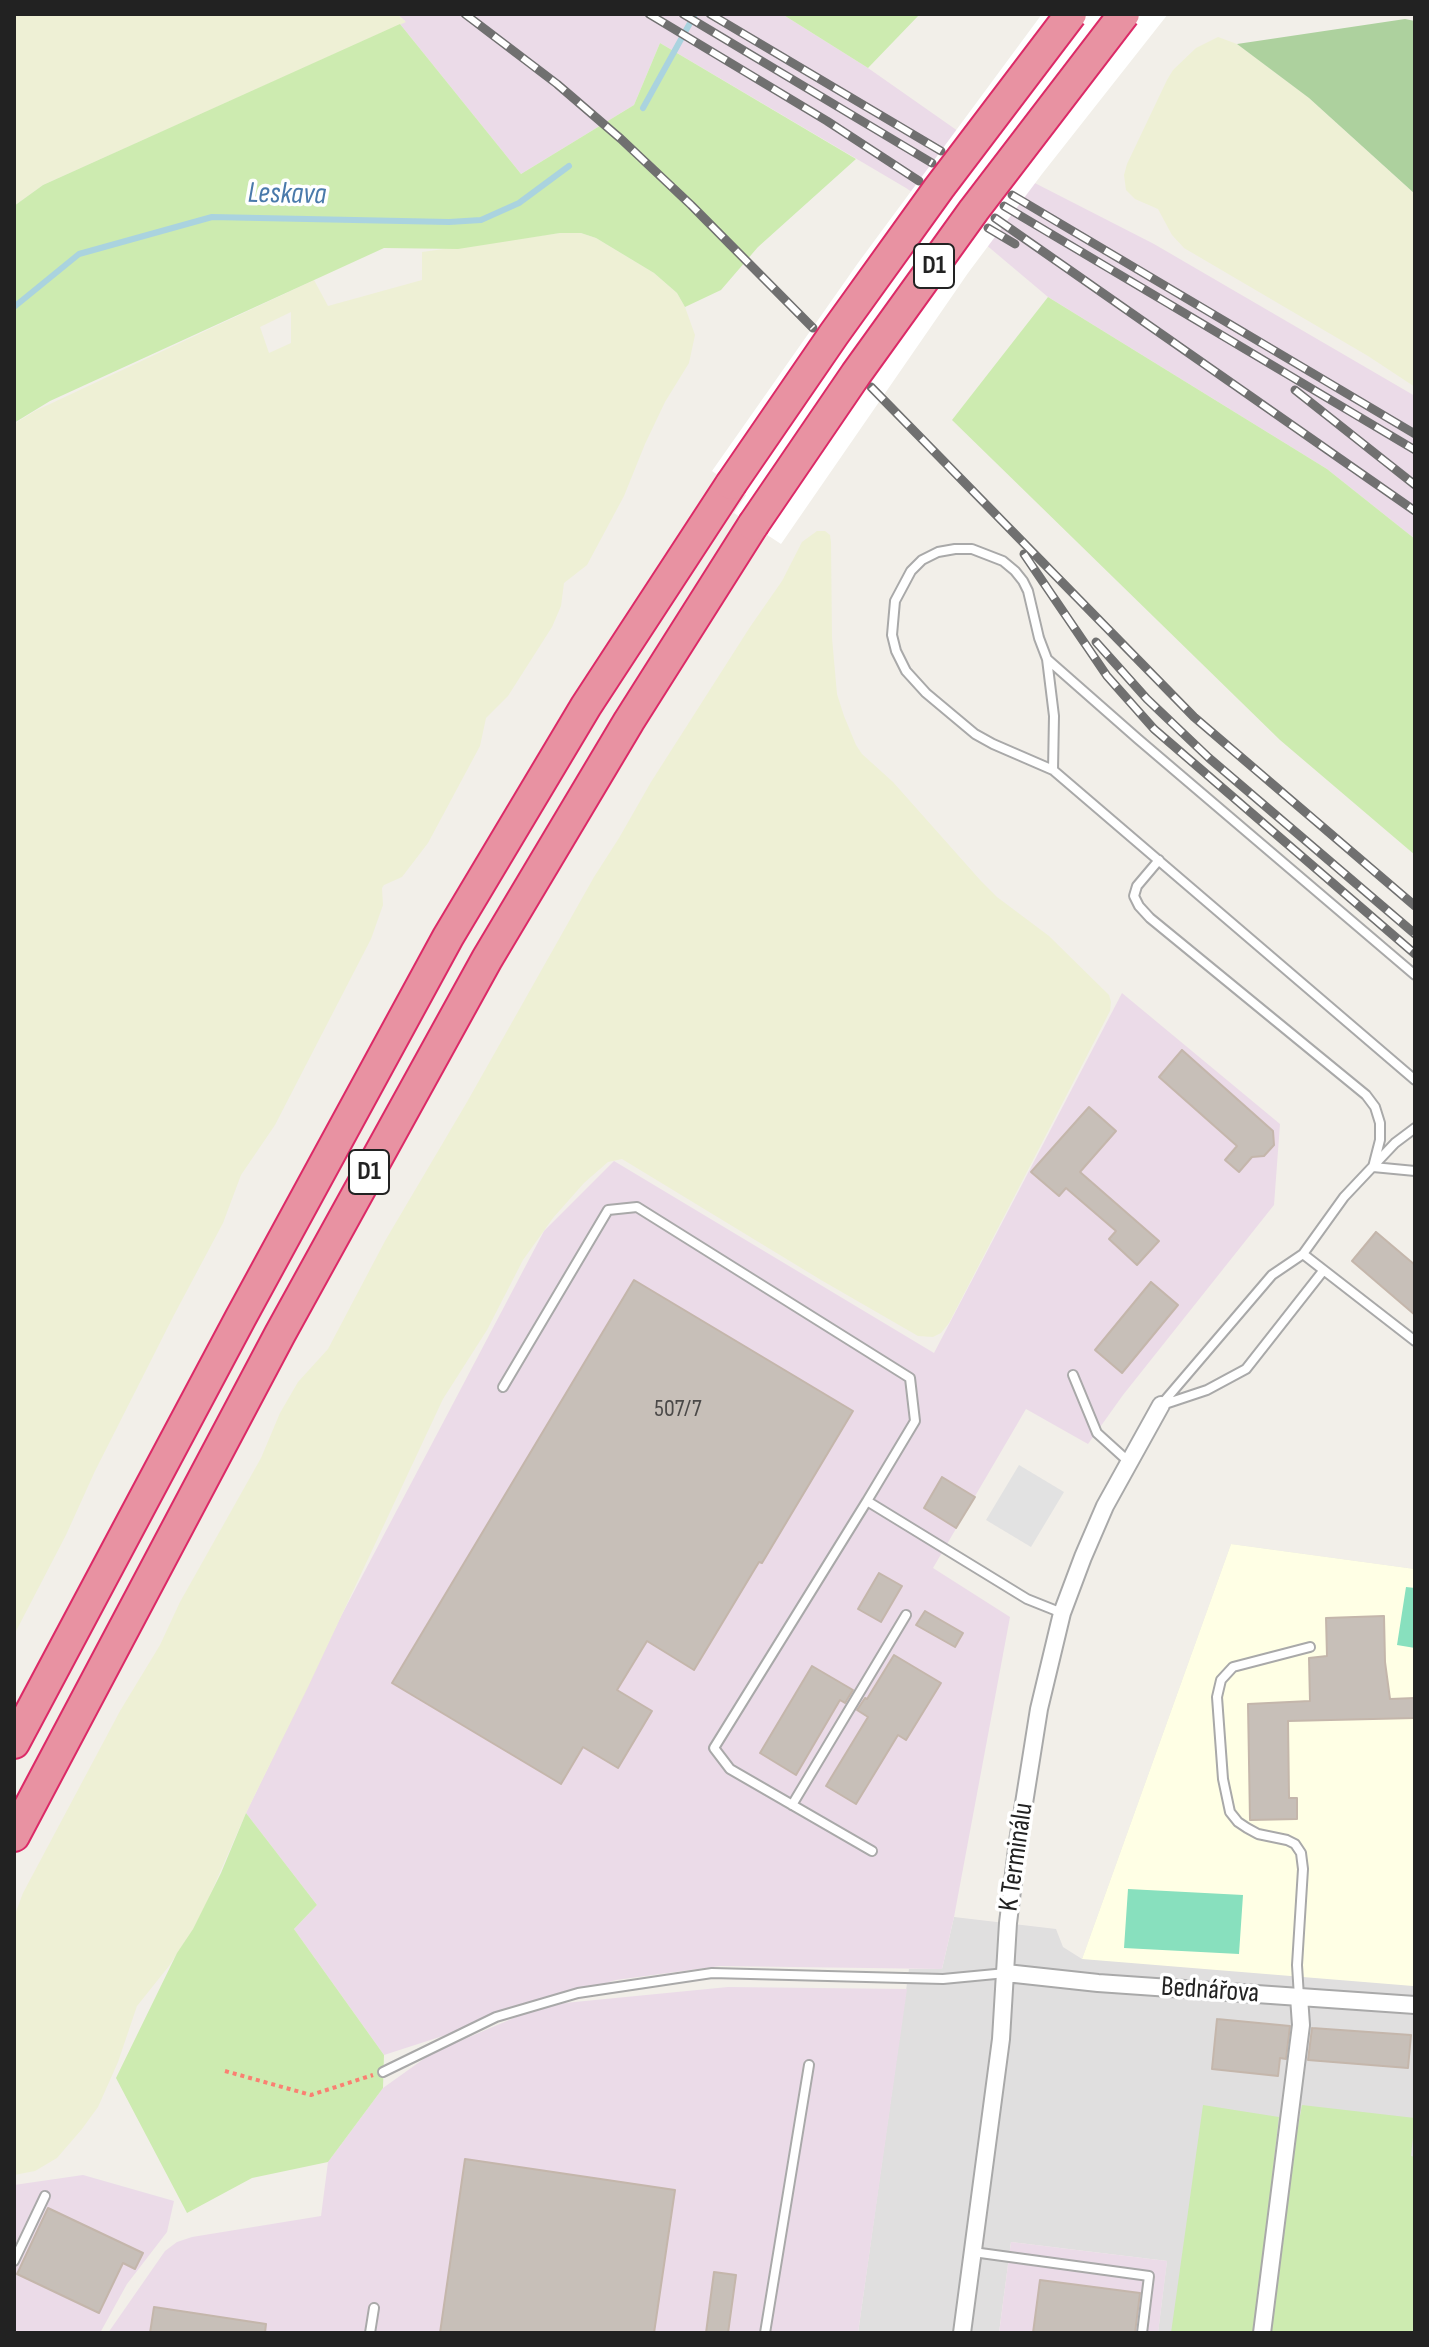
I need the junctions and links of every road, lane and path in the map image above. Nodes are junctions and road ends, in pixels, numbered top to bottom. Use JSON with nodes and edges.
{"nodes":[{"id":1,"x":1071,"y":14,"type":"edge"},
{"id":2,"x":1124,"y":14,"type":"edge"},
{"id":3,"x":1047,"y":659,"type":"junction"},
{"id":4,"x":1053,"y":770,"type":"junction"},
{"id":5,"x":1159,"y":860,"type":"junction"},
{"id":6,"x":1415,"y":975,"type":"edge"},
{"id":7,"x":1415,"y":1080,"type":"edge"},
{"id":8,"x":1415,"y":1128,"type":"edge"},
{"id":9,"x":1373,"y":1167,"type":"junction"},
{"id":10,"x":1415,"y":1171,"type":"edge"},
{"id":11,"x":1303,"y":1254,"type":"junction"},
{"id":12,"x":1323,"y":1271,"type":"junction"},
{"id":13,"x":1415,"y":1341,"type":"edge"},
{"id":14,"x":1073,"y":1375,"type":"dead end"},
{"id":15,"x":503,"y":1387,"type":"dead end"},
{"id":16,"x":1161,"y":1405,"type":"junction"},
{"id":17,"x":1129,"y":1462,"type":"junction"},
{"id":18,"x":867,"y":1501,"type":"junction"},
{"id":19,"x":1062,"y":1613,"type":"junction"},
{"id":20,"x":906,"y":1615,"type":"dead end"},
{"id":21,"x":1310,"y":1647,"type":"dead end"},
{"id":22,"x":14,"y":1743,"type":"edge"},
{"id":23,"x":792,"y":1805,"type":"junction"},
{"id":24,"x":14,"y":1836,"type":"edge"},
{"id":25,"x":872,"y":1851,"type":"dead end"},
{"id":26,"x":1006,"y":1973,"type":"junction"},
{"id":27,"x":1299,"y":1997,"type":"junction"},
{"id":28,"x":1415,"y":2005,"type":"edge"},
{"id":29,"x":809,"y":2065,"type":"dead end"},
{"id":30,"x":225,"y":2071,"type":"dead end"},
{"id":31,"x":383,"y":2072,"type":"joint"},
{"id":32,"x":45,"y":2196,"type":"dead end"},
{"id":33,"x":972,"y":2252,"type":"junction"},
{"id":34,"x":14,"y":2261,"type":"edge"},
{"id":35,"x":374,"y":2308,"type":"dead end"},
{"id":36,"x":370,"y":2333,"type":"edge"},
{"id":37,"x":765,"y":2333,"type":"edge"},
{"id":38,"x":962,"y":2333,"type":"edge"},
{"id":39,"x":1142,"y":2333,"type":"edge"},
{"id":40,"x":1262,"y":2333,"type":"edge"}],
"edges":[{"from":1,"to":22,"type":"highway","number":"D1","bridge":true},
{"from":2,"to":24,"type":"highway","number":"D1","bridge":true},
{"from":3,"to":4,"type":"lane"},
{"from":3,"to":4,"type":"lane"},
{"from":3,"to":6,"type":"lane"},
{"from":4,"to":5,"type":"lane"},
{"from":5,"to":7,"type":"lane"},
{"from":5,"to":9,"type":"lane"},
{"from":8,"to":9,"type":"lane"},
{"from":9,"to":10,"type":"lane"},
{"from":9,"to":11,"type":"lane"},
{"from":11,"to":12,"type":"lane"},
{"from":11,"to":16,"type":"lane"},
{"from":12,"to":13,"type":"lane"},
{"from":12,"to":16,"type":"lane"},
{"from":14,"to":17,"type":"lane"},
{"from":15,"to":18,"type":"lane"},
{"from":16,"to":17,"type":"street","name":"K Terminálu"},
{"from":17,"to":19,"type":"street","name":"K Terminálu"},
{"from":18,"to":19,"type":"lane"},
{"from":18,"to":23,"type":"lane"},
{"from":19,"to":26,"type":"street","name":"K Terminálu"},
{"from":20,"to":23,"type":"lane"},
{"from":21,"to":27,"type":"lane"},
{"from":23,"to":25,"type":"lane"},
{"from":26,"to":27,"type":"street","name":"Bednářova"},
{"from":26,"to":31,"type":"lane"},
{"from":26,"to":33,"type":"street","name":"K Terminálu"},
{"from":27,"to":28,"type":"street","name":"Bednářova"},
{"from":27,"to":40,"type":"street"},
{"from":29,"to":37,"type":"lane"},
{"from":30,"to":31,"type":"path"},
{"from":32,"to":34,"type":"lane"},
{"from":33,"to":38,"type":"street","name":"K Terminálu"},
{"from":33,"to":39,"type":"lane"},
{"from":35,"to":36,"type":"lane"}]}
